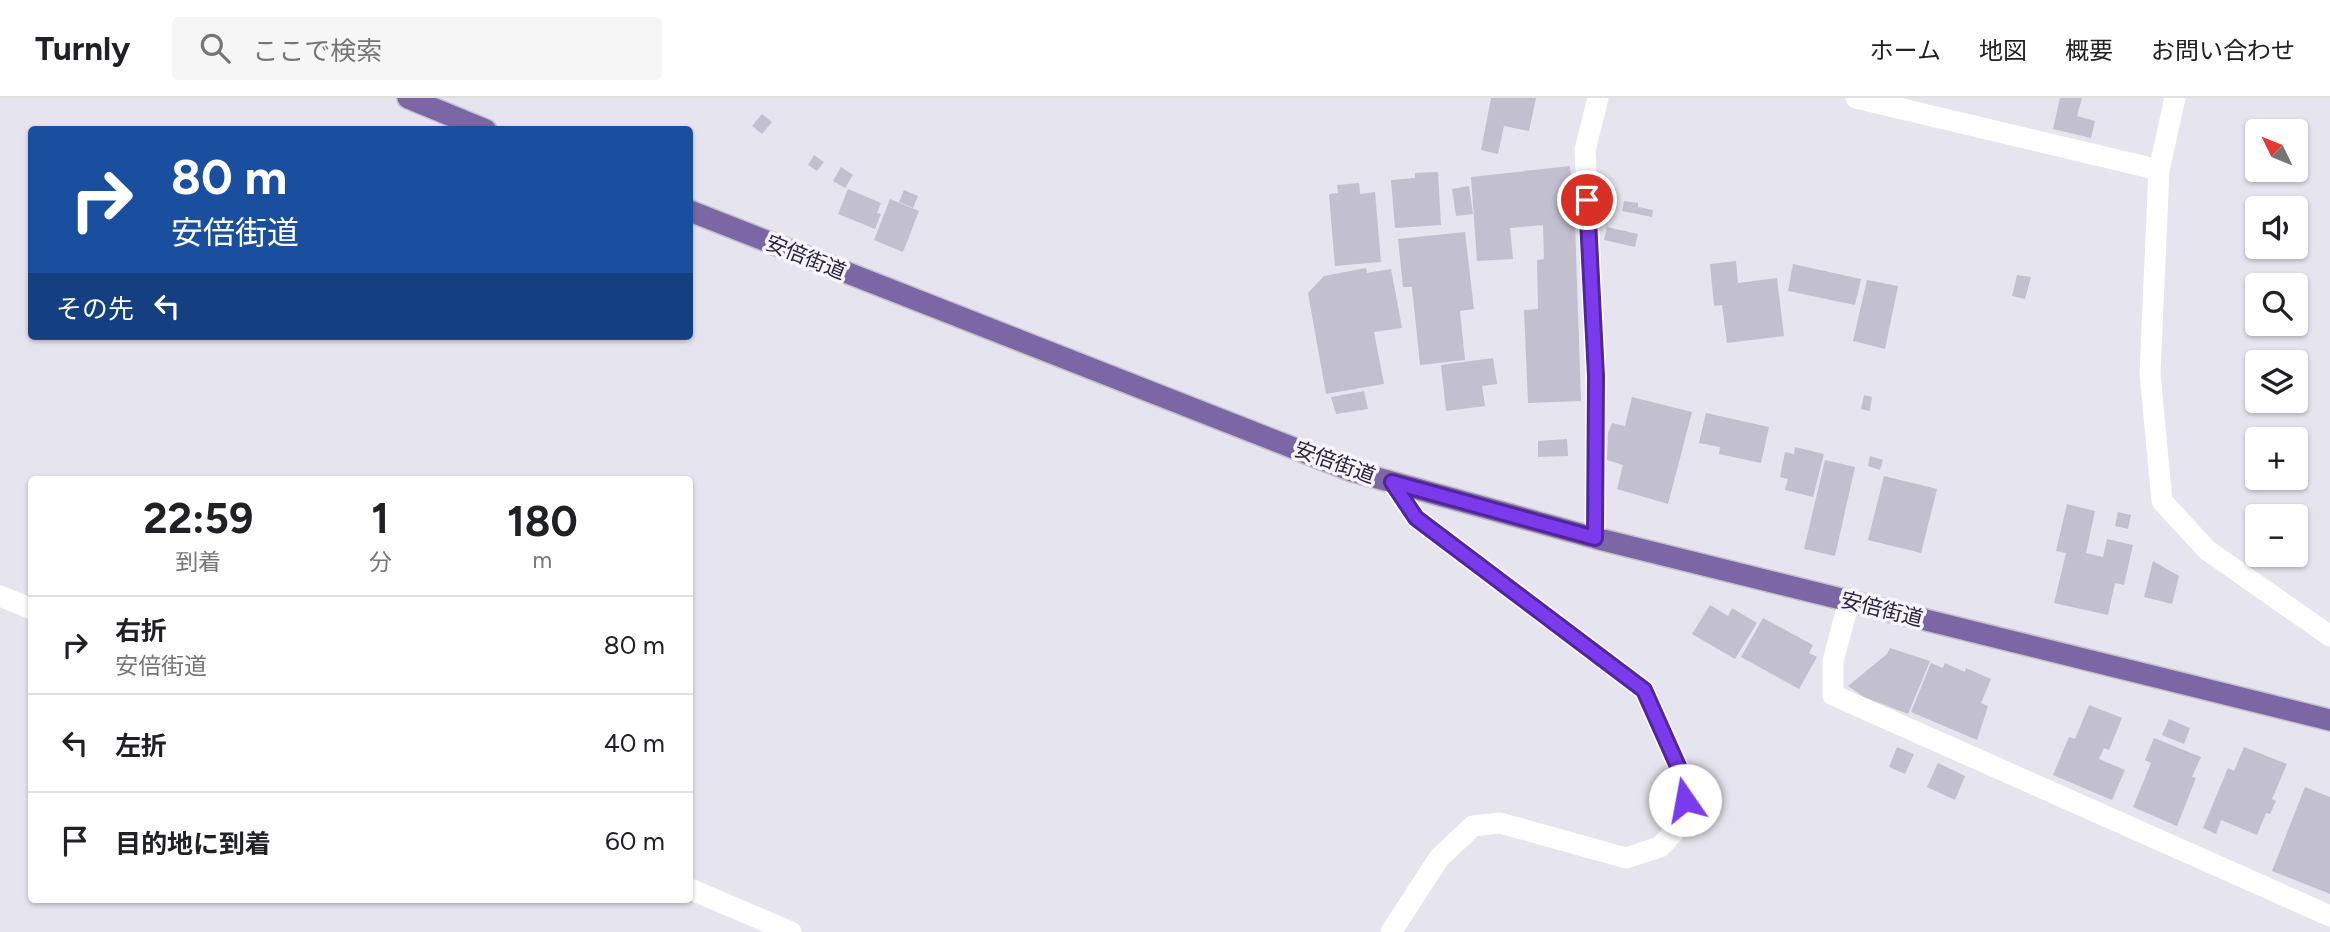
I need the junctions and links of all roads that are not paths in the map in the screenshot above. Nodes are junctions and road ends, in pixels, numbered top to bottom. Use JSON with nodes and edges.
{"nodes":[{"id":1,"x":408,"y":98,"type":"edge"},
{"id":2,"x":1598,"y":98,"type":"edge"},
{"id":3,"x":1856,"y":98,"type":"edge"},
{"id":4,"x":2175,"y":98,"type":"edge"},
{"id":5,"x":476,"y":126,"type":"edge"},
{"id":6,"x":2159,"y":170,"type":"junction"},
{"id":7,"x":693,"y":212,"type":"edge"},
{"id":8,"x":1392,"y":482,"type":"junction"},
{"id":9,"x":1595,"y":538,"type":"junction"},
{"id":10,"x":0,"y":596,"type":"edge"},
{"id":11,"x":1849,"y":601,"type":"junction"},
{"id":12,"x":28,"y":607,"type":"edge"},
{"id":13,"x":2330,"y":636,"type":"edge"},
{"id":14,"x":2330,"y":720,"type":"edge"},
{"id":15,"x":693,"y":890,"type":"edge"},
{"id":16,"x":2330,"y":916,"type":"edge"},
{"id":17,"x":791,"y":932,"type":"edge"},
{"id":18,"x":1391,"y":932,"type":"edge"}],
"edges":[{"from":1,"to":5,"type":"main road"},
{"from":2,"to":9,"type":"street"},
{"from":3,"to":6,"type":"street"},
{"from":4,"to":6,"type":"street"},
{"from":6,"to":13,"type":"street"},
{"from":7,"to":8,"type":"main road","name":"安倍街道"},
{"from":8,"to":9,"type":"main road","name":"安倍街道"},
{"from":8,"to":18,"type":"street"},
{"from":9,"to":11,"type":"main road","name":"安倍街道"},
{"from":10,"to":12,"type":"street"},
{"from":11,"to":14,"type":"main road","name":"安倍街道"},
{"from":11,"to":16,"type":"street"},
{"from":15,"to":17,"type":"street"}]}
